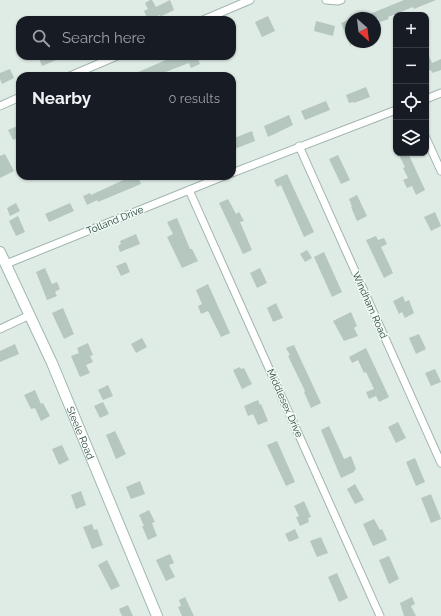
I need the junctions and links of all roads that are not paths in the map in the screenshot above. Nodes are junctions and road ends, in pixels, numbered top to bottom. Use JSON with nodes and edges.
{"nodes":[{"id":1,"x":250,"y":0,"type":"edge"},
{"id":2,"x":326,"y":0,"type":"edge"},
{"id":3,"x":342,"y":0,"type":"edge"},
{"id":4,"x":212,"y":16,"type":"edge"},
{"id":5,"x":108,"y":60,"type":"edge"},
{"id":6,"x":80,"y":72,"type":"edge"},
{"id":7,"x":441,"y":93,"type":"edge"},
{"id":8,"x":429,"y":98,"type":"edge"},
{"id":9,"x":16,"y":99,"type":"edge"},
{"id":10,"x":0,"y":106,"type":"edge"},
{"id":11,"x":393,"y":111,"type":"edge"},
{"id":12,"x":429,"y":145,"type":"edge"},
{"id":13,"x":299,"y":146,"type":"junction"},
{"id":14,"x":236,"y":171,"type":"edge"},
{"id":15,"x":441,"y":172,"type":"edge"},
{"id":16,"x":214,"y":180,"type":"edge"},
{"id":17,"x":189,"y":190,"type":"junction"},
{"id":18,"x":0,"y":252,"type":"edge"},
{"id":19,"x":6,"y":264,"type":"junction"},
{"id":20,"x":30,"y":315,"type":"junction"},
{"id":21,"x":0,"y":329,"type":"edge"},
{"id":22,"x":441,"y":463,"type":"edge"},
{"id":23,"x":157,"y":616,"type":"edge"},
{"id":24,"x":380,"y":616,"type":"edge"}],
"edges":[{"from":1,"to":4,"type":"street"},
{"from":2,"to":3,"type":"street"},
{"from":5,"to":6,"type":"street"},
{"from":7,"to":8,"type":"street"},
{"from":9,"to":10,"type":"street"},
{"from":11,"to":13,"type":"street"},
{"from":12,"to":15,"type":"street"},
{"from":13,"to":14,"type":"street"},
{"from":13,"to":22,"type":"street","name":"Windham Road"},
{"from":16,"to":17,"type":"street","name":"Tolland Drive"},
{"from":17,"to":19,"type":"street","name":"Tolland Drive"},
{"from":17,"to":24,"type":"street","name":"Middlesex Drive"},
{"from":18,"to":19,"type":"street","name":"Steele Road"},
{"from":19,"to":20,"type":"street","name":"Steele Road"},
{"from":20,"to":21,"type":"street"},
{"from":20,"to":23,"type":"street","name":"Steele Road"}]}
